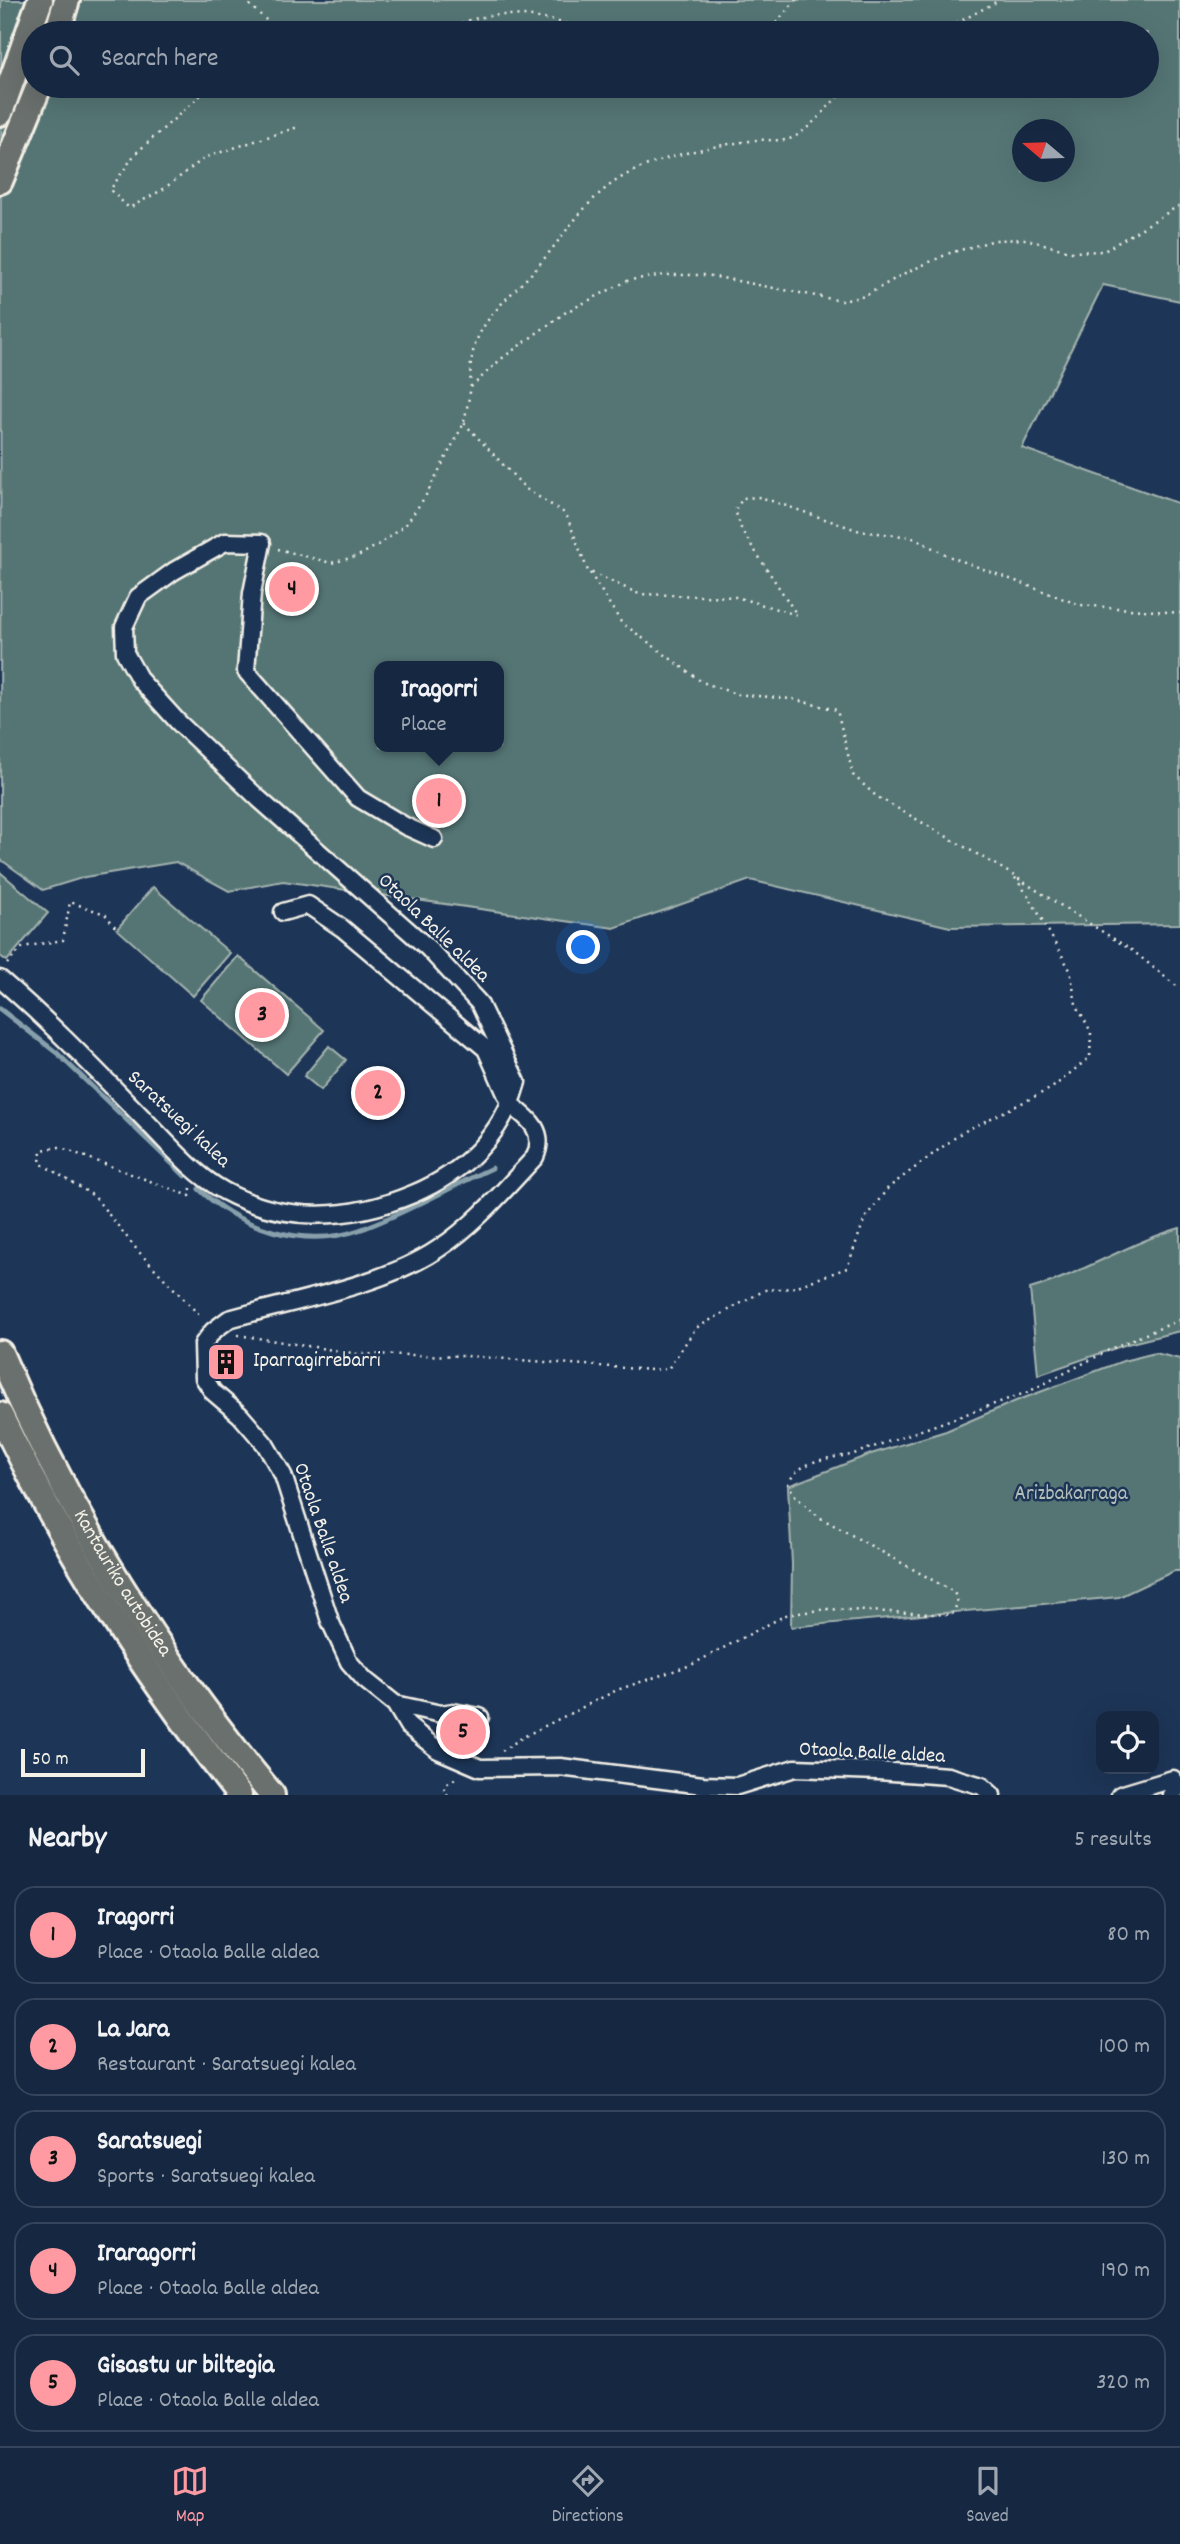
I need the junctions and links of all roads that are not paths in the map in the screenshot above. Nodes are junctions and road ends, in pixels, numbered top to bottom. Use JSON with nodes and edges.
{"nodes":[{"id":1,"x":40,"y":0,"type":"edge"},
{"id":2,"x":67,"y":0,"type":"edge"},
{"id":3,"x":33,"y":21,"type":"edge"},
{"id":4,"x":61,"y":21,"type":"edge"},
{"id":5,"x":21,"y":54,"type":"edge"},
{"id":6,"x":34,"y":98,"type":"edge"},
{"id":7,"x":0,"y":113,"type":"edge"},
{"id":8,"x":0,"y":181,"type":"edge"},
{"id":9,"x":434,"y":839,"type":"dead end"},
{"id":10,"x":283,"y":912,"type":"dead end"},
{"id":11,"x":0,"y":979,"type":"edge"},
{"id":12,"x":511,"y":1105,"type":"junction"},
{"id":13,"x":0,"y":1353,"type":"edge"},
{"id":14,"x":0,"y":1415,"type":"edge"},
{"id":15,"x":396,"y":1704,"type":"junction"},
{"id":16,"x":480,"y":1717,"type":"dead end"},
{"id":17,"x":239,"y":1795,"type":"edge"},
{"id":18,"x":272,"y":1795,"type":"edge"},
{"id":19,"x":992,"y":1795,"type":"edge"},
{"id":20,"x":1119,"y":1795,"type":"edge"},
{"id":21,"x":1171,"y":1795,"type":"edge"}],
"edges":[{"from":1,"to":3,"type":"highway"},
{"from":2,"to":4,"type":"highway"},
{"from":5,"to":7,"type":"highway"},
{"from":6,"to":8,"type":"highway"},
{"from":9,"to":12,"type":"street","name":"Otaola Balle aldea"},
{"from":10,"to":12,"type":"street"},
{"from":11,"to":12,"type":"street","name":"Saratsuegi kalea"},
{"from":12,"to":15,"type":"street","name":"Otaola Balle aldea"},
{"from":13,"to":18,"type":"highway","name":"Kantauriko autobidea"},
{"from":14,"to":17,"type":"highway","name":"Kantauriko autobidea"},
{"from":15,"to":16,"type":"street","name":"Otaola Balle aldea"},
{"from":15,"to":19,"type":"street","name":"Otaola Balle aldea"},
{"from":20,"to":21,"type":"street"}]}
